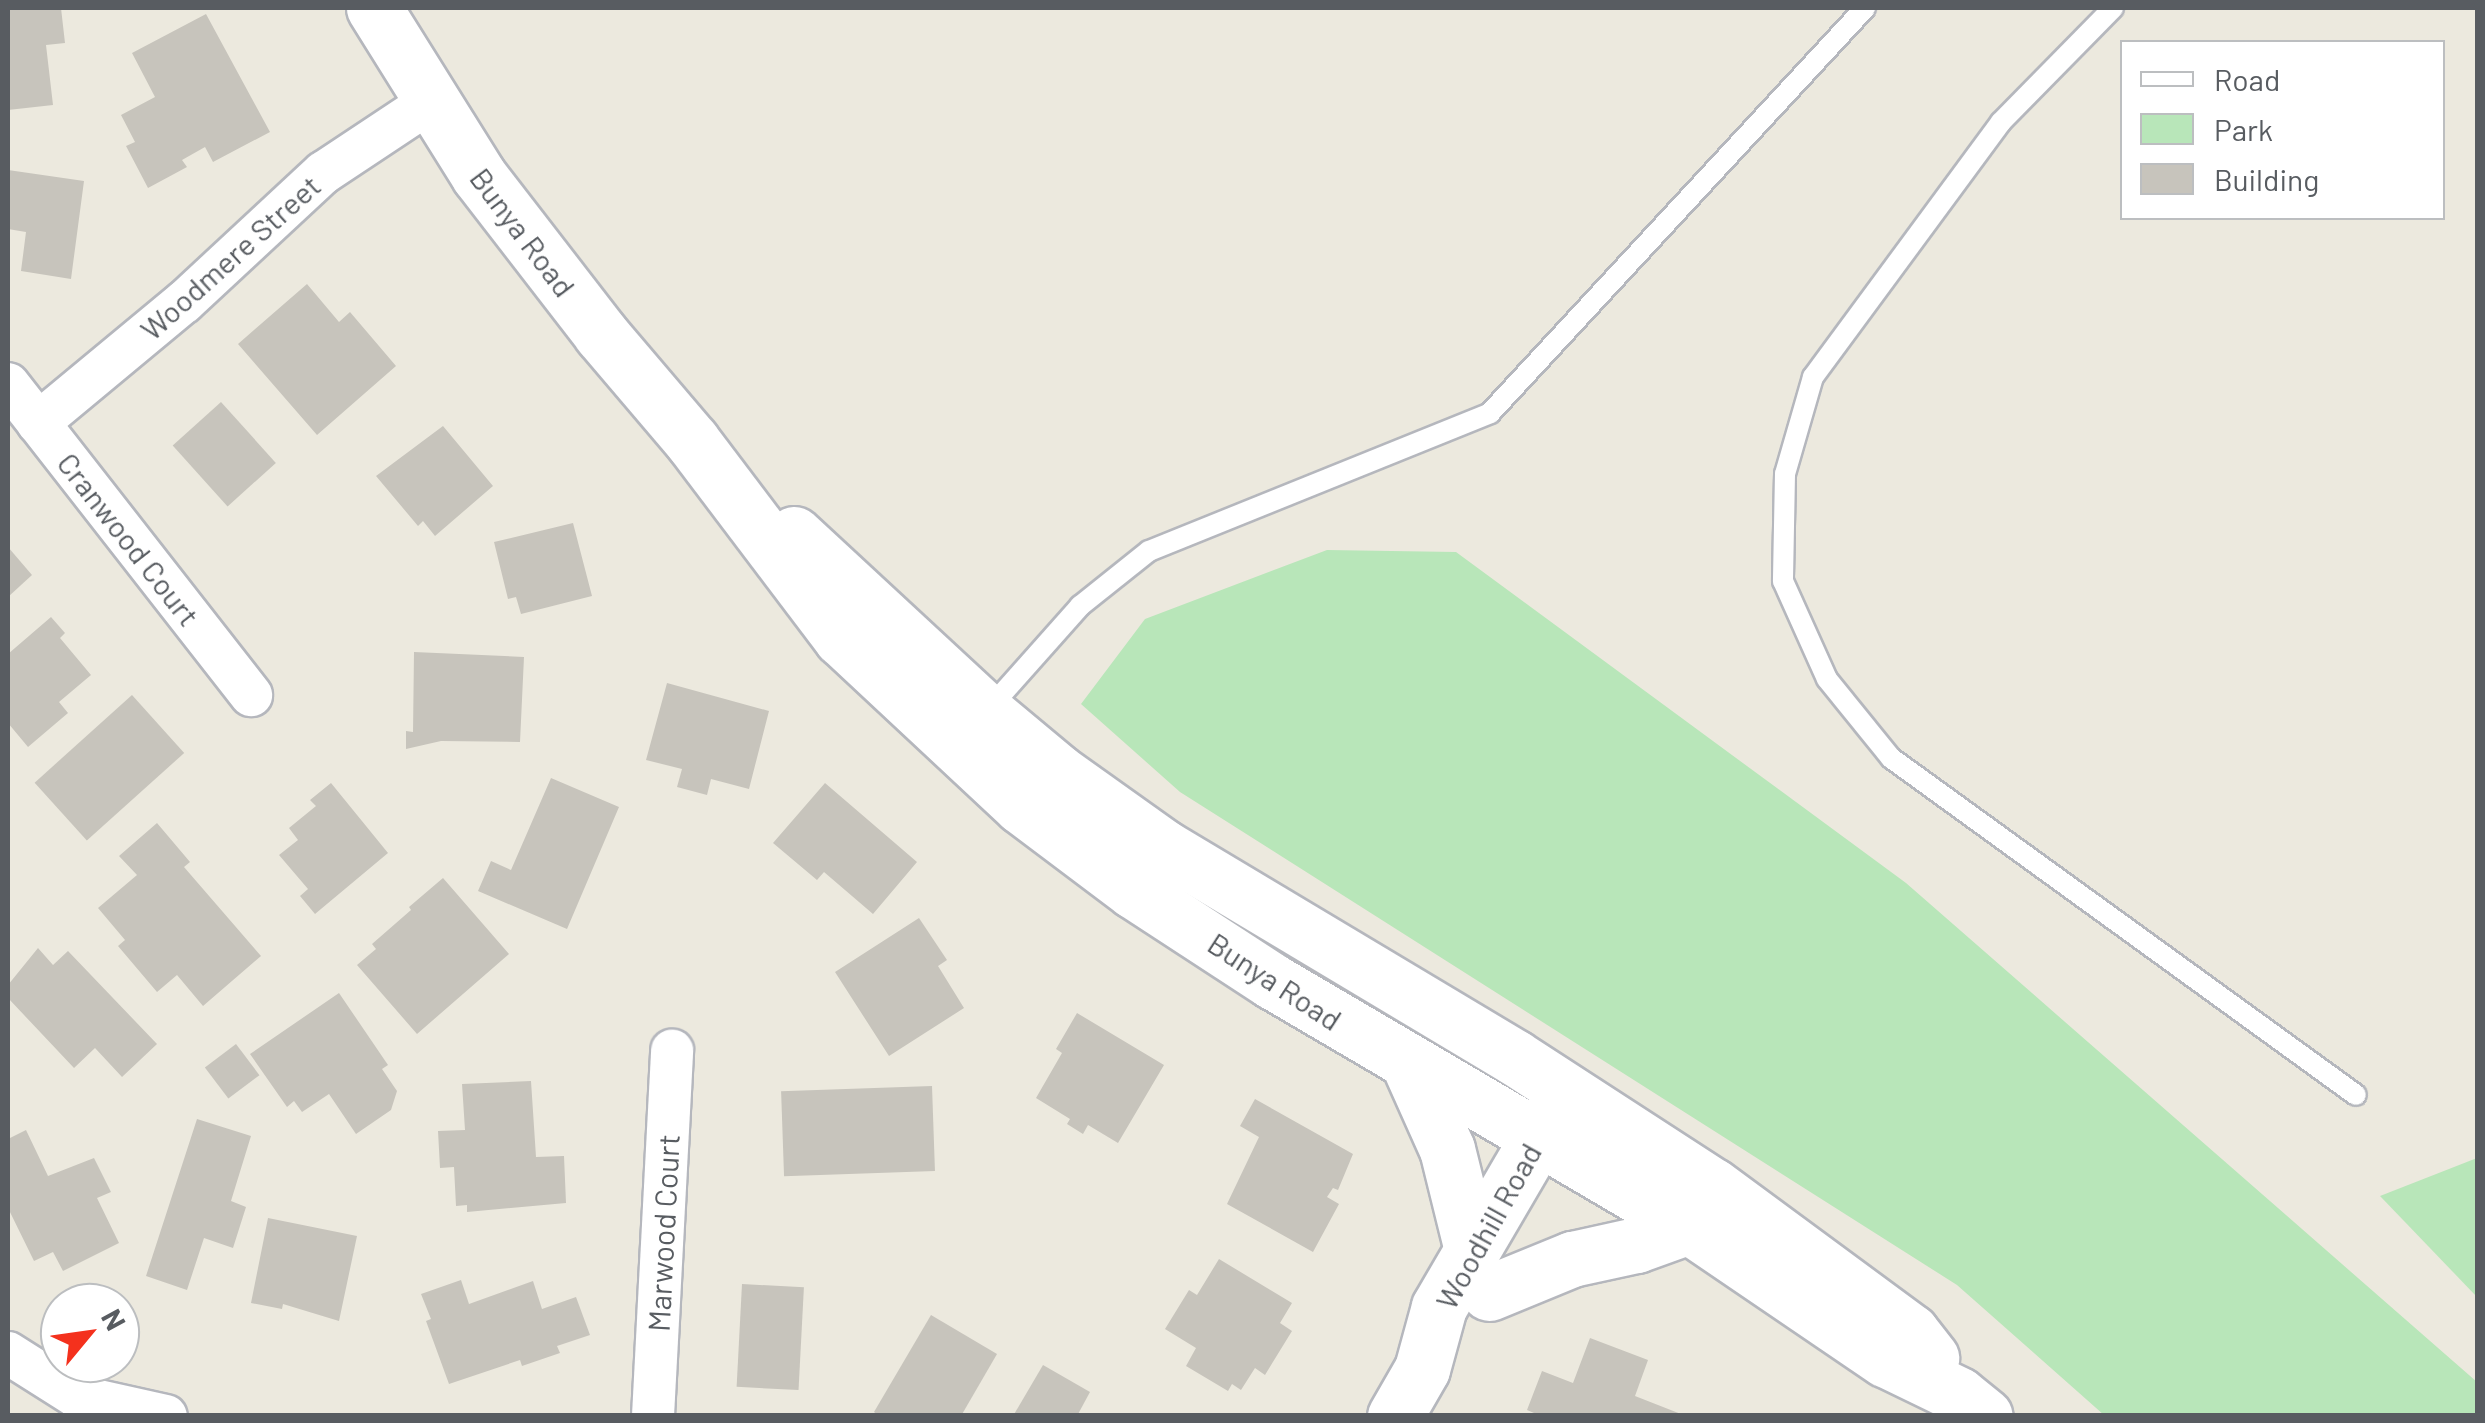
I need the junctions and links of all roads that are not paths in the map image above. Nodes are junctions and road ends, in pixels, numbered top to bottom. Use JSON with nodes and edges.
{"nodes":[{"id":1,"x":374,"y":8,"type":"edge"},
{"id":2,"x":1866,"y":8,"type":"edge"},
{"id":3,"x":2112,"y":8,"type":"edge"},
{"id":4,"x":430,"y":102,"type":"junction"},
{"id":5,"x":8,"y":384,"type":"edge"},
{"id":6,"x":38,"y":423,"type":"junction"},
{"id":7,"x":251,"y":694,"type":"dead end"},
{"id":8,"x":970,"y":730,"type":"junction"},
{"id":9,"x":672,"y":1050,"type":"dead end"},
{"id":10,"x":1408,"y":1062,"type":"junction"},
{"id":11,"x":2356,"y":1096,"type":"dead end"},
{"id":12,"x":1582,"y":1099,"type":"junction"},
{"id":13,"x":1553,"y":1147,"type":"junction"},
{"id":14,"x":1689,"y":1226,"type":"junction"},
{"id":15,"x":1481,"y":1272,"type":"junction"},
{"id":16,"x":8,"y":1354,"type":"edge"},
{"id":17,"x":1972,"y":1406,"type":"edge"},
{"id":18,"x":166,"y":1416,"type":"edge"},
{"id":19,"x":653,"y":1416,"type":"edge"},
{"id":20,"x":1395,"y":1416,"type":"edge"}],
"edges":[{"from":1,"to":4,"type":"main road","name":"Bunya Road"},
{"from":2,"to":8,"type":"lane"},
{"from":3,"to":11,"type":"lane"},
{"from":4,"to":6,"type":"street","name":"Woodmere Street"},
{"from":4,"to":8,"type":"main road","name":"Bunya Road"},
{"from":5,"to":6,"type":"street","name":"Cranwood Court"},
{"from":6,"to":7,"type":"street","name":"Cranwood Court"},
{"from":8,"to":10,"type":"main road","name":"Bunya Road"},
{"from":8,"to":12,"type":"main road","name":"Bunya Road"},
{"from":9,"to":19,"type":"street","name":"Marwood Court"},
{"from":10,"to":13,"type":"main road","name":"Bunya Road"},
{"from":10,"to":15,"type":"main road"},
{"from":12,"to":13,"type":"main road","name":"Woodhill Road"},
{"from":12,"to":17,"type":"main road","name":"Bunya Road"},
{"from":13,"to":14,"type":"main road","name":"Bunya Road"},
{"from":13,"to":15,"type":"main road","name":"Woodhill Road"},
{"from":14,"to":15,"type":"main road"},
{"from":14,"to":17,"type":"main road","name":"Bunya Road"},
{"from":15,"to":20,"type":"main road","name":"Woodhill Road"},
{"from":16,"to":18,"type":"street"}]}
